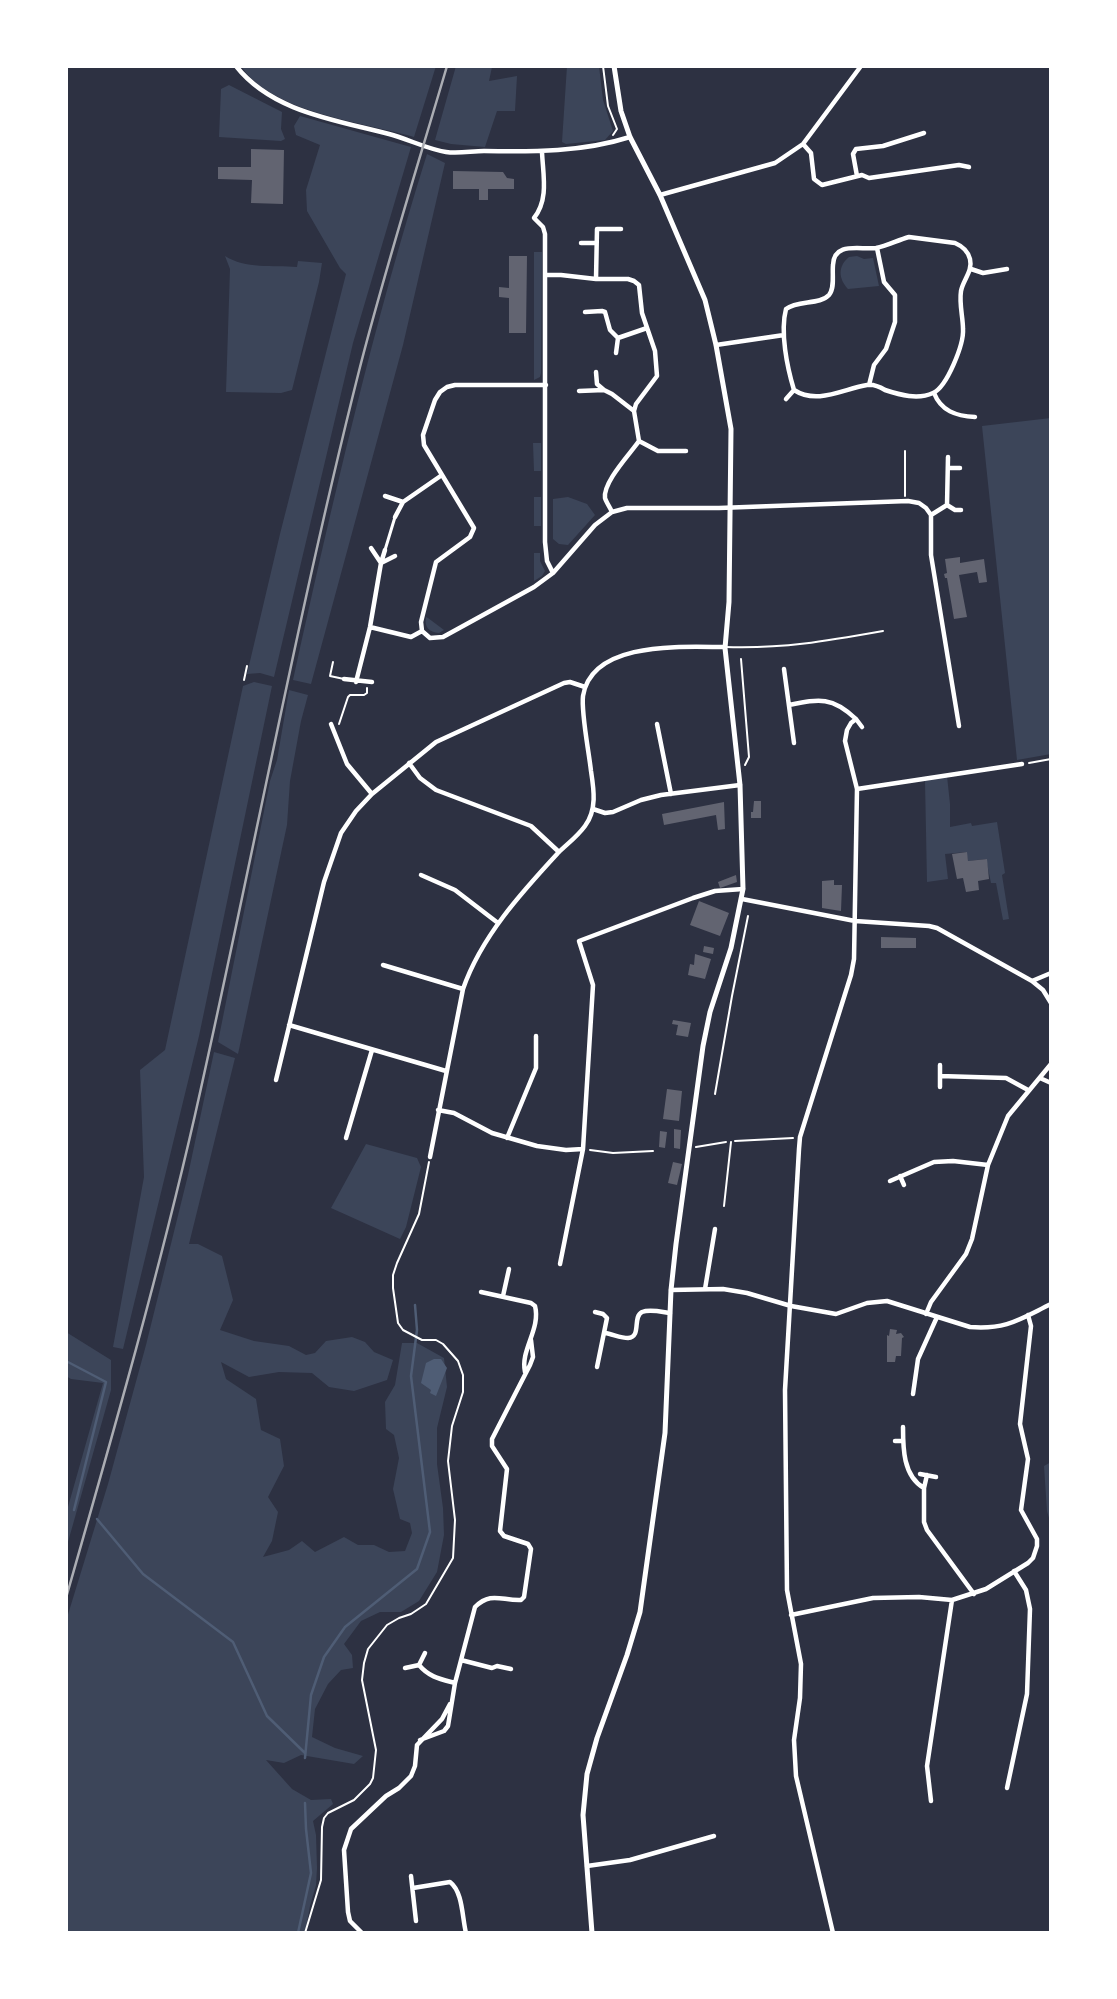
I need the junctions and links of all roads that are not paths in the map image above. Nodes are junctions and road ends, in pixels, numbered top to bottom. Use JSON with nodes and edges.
{"nodes":[{"id":1,"x":236,"y":66,"type":"edge"},
{"id":2,"x":614,"y":66,"type":"edge"},
{"id":3,"x":861,"y":66,"type":"edge"},
{"id":4,"x":924,"y":133,"type":"dead end"},
{"id":5,"x":630,"y":137,"type":"junction"},
{"id":6,"x":803,"y":144,"type":"junction"},
{"id":7,"x":542,"y":152,"type":"junction"},
{"id":8,"x":969,"y":167,"type":"dead end"},
{"id":9,"x":857,"y":176,"type":"junction"},
{"id":10,"x":660,"y":195,"type":"junction"},
{"id":11,"x":621,"y":229,"type":"dead end"},
{"id":12,"x":581,"y":243,"type":"dead end"},
{"id":13,"x":596,"y":243,"type":"junction"},
{"id":14,"x":877,"y":248,"type":"junction"},
{"id":15,"x":971,"y":269,"type":"junction"},
{"id":16,"x":1007,"y":269,"type":"dead end"},
{"id":17,"x":546,"y":275,"type":"junction"},
{"id":18,"x":596,"y":279,"type":"junction"},
{"id":19,"x":586,"y":312,"type":"dead end"},
{"id":20,"x":647,"y":328,"type":"junction"},
{"id":21,"x":784,"y":335,"type":"junction"},
{"id":22,"x":618,"y":338,"type":"junction"},
{"id":23,"x":716,"y":345,"type":"junction"},
{"id":24,"x":616,"y":353,"type":"dead end"},
{"id":25,"x":596,"y":372,"type":"dead end"},
{"id":26,"x":546,"y":385,"type":"junction"},
{"id":27,"x":869,"y":385,"type":"junction"},
{"id":28,"x":604,"y":390,"type":"junction"},
{"id":29,"x":794,"y":390,"type":"junction"},
{"id":30,"x":579,"y":391,"type":"dead end"},
{"id":31,"x":934,"y":393,"type":"junction"},
{"id":32,"x":786,"y":399,"type":"dead end"},
{"id":33,"x":634,"y":411,"type":"junction"},
{"id":34,"x":975,"y":417,"type":"dead end"},
{"id":35,"x":639,"y":441,"type":"junction"},
{"id":36,"x":686,"y":451,"type":"dead end"},
{"id":37,"x":948,"y":457,"type":"dead end"},
{"id":38,"x":948,"y":468,"type":"junction"},
{"id":39,"x":960,"y":468,"type":"dead end"},
{"id":40,"x":442,"y":475,"type":"junction"},
{"id":41,"x":385,"y":496,"type":"dead end"},
{"id":42,"x":402,"y":502,"type":"junction"},
{"id":43,"x":947,"y":505,"type":"junction"},
{"id":44,"x":730,"y":508,"type":"junction"},
{"id":45,"x":961,"y":510,"type":"dead end"},
{"id":46,"x":612,"y":512,"type":"junction"},
{"id":47,"x":931,"y":515,"type":"junction"},
{"id":48,"x":396,"y":518,"type":"joint"},
{"id":49,"x":371,"y":548,"type":"dead end"},
{"id":50,"x":386,"y":550,"type":"joint"},
{"id":51,"x":395,"y":556,"type":"dead end"},
{"id":52,"x":381,"y":563,"type":"junction"},
{"id":53,"x":553,"y":574,"type":"junction"},
{"id":54,"x":370,"y":626,"type":"junction"},
{"id":55,"x":422,"y":631,"type":"junction"},
{"id":56,"x":883,"y":631,"type":"dead end"},
{"id":57,"x":725,"y":647,"type":"junction"},
{"id":58,"x":333,"y":662,"type":"dead end"},
{"id":59,"x":784,"y":669,"type":"dead end"},
{"id":60,"x":344,"y":679,"type":"joint"},
{"id":61,"x":356,"y":682,"type":"junction"},
{"id":62,"x":372,"y":682,"type":"dead end"},
{"id":63,"x":585,"y":687,"type":"junction"},
{"id":64,"x":788,"y":705,"type":"junction"},
{"id":65,"x":856,"y":720,"type":"junction"},
{"id":66,"x":331,"y":724,"type":"dead end"},
{"id":67,"x":657,"y":724,"type":"dead end"},
{"id":68,"x":959,"y":726,"type":"dead end"},
{"id":69,"x":862,"y":727,"type":"dead end"},
{"id":70,"x":794,"y":743,"type":"dead end"},
{"id":71,"x":409,"y":762,"type":"junction"},
{"id":72,"x":1022,"y":764,"type":"road end"},
{"id":73,"x":740,"y":785,"type":"junction"},
{"id":74,"x":856,"y":789,"type":"junction"},
{"id":75,"x":372,"y":794,"type":"junction"},
{"id":76,"x":671,"y":794,"type":"junction"},
{"id":77,"x":593,"y":809,"type":"junction"},
{"id":78,"x":559,"y":852,"type":"junction"},
{"id":79,"x":421,"y":875,"type":"dead end"},
{"id":80,"x":743,"y":889,"type":"junction"},
{"id":81,"x":742,"y":899,"type":"junction"},
{"id":82,"x":855,"y":921,"type":"junction"},
{"id":83,"x":498,"y":923,"type":"junction"},
{"id":84,"x":384,"y":965,"type":"dead end"},
{"id":85,"x":1051,"y":973,"type":"edge"},
{"id":86,"x":1032,"y":981,"type":"junction"},
{"id":87,"x":463,"y":989,"type":"junction"},
{"id":88,"x":1051,"y":1003,"type":"edge"},
{"id":89,"x":290,"y":1025,"type":"junction"},
{"id":90,"x":536,"y":1036,"type":"dead end"},
{"id":91,"x":372,"y":1050,"type":"junction"},
{"id":92,"x":1051,"y":1064,"type":"edge"},
{"id":93,"x":940,"y":1065,"type":"dead end"},
{"id":94,"x":446,"y":1071,"type":"junction"},
{"id":95,"x":940,"y":1076,"type":"junction"},
{"id":96,"x":1040,"y":1078,"type":"junction"},
{"id":97,"x":276,"y":1080,"type":"dead end"},
{"id":98,"x":1051,"y":1083,"type":"edge"},
{"id":99,"x":940,"y":1087,"type":"dead end"},
{"id":100,"x":1028,"y":1090,"type":"junction"},
{"id":101,"x":438,"y":1110,"type":"junction"},
{"id":102,"x":346,"y":1138,"type":"dead end"},
{"id":103,"x":507,"y":1138,"type":"junction"},
{"id":104,"x":731,"y":1142,"type":"road end"},
{"id":105,"x":583,"y":1149,"type":"junction"},
{"id":106,"x":430,"y":1157,"type":"road end"},
{"id":107,"x":988,"y":1165,"type":"junction"},
{"id":108,"x":900,"y":1176,"type":"junction"},
{"id":109,"x":890,"y":1181,"type":"dead end"},
{"id":110,"x":904,"y":1185,"type":"dead end"},
{"id":111,"x":724,"y":1206,"type":"dead end"},
{"id":112,"x":715,"y":1229,"type":"dead end"},
{"id":113,"x":560,"y":1264,"type":"dead end"},
{"id":114,"x":509,"y":1269,"type":"dead end"},
{"id":115,"x":705,"y":1289,"type":"junction"},
{"id":116,"x":671,"y":1290,"type":"junction"},
{"id":117,"x":481,"y":1292,"type":"dead end"},
{"id":118,"x":503,"y":1296,"type":"junction"},
{"id":119,"x":1051,"y":1304,"type":"edge"},
{"id":120,"x":791,"y":1306,"type":"junction"},
{"id":121,"x":595,"y":1312,"type":"dead end"},
{"id":122,"x":670,"y":1313,"type":"junction"},
{"id":123,"x":926,"y":1314,"type":"junction"},
{"id":124,"x":1028,"y":1315,"type":"junction"},
{"id":125,"x":937,"y":1317,"type":"junction"},
{"id":126,"x":604,"y":1333,"type":"junction"},
{"id":127,"x":531,"y":1340,"type":"junction"},
{"id":128,"x":597,"y":1367,"type":"dead end"},
{"id":129,"x":525,"y":1372,"type":"junction"},
{"id":130,"x":913,"y":1394,"type":"dead end"},
{"id":131,"x":903,"y":1427,"type":"dead end"},
{"id":132,"x":895,"y":1441,"type":"dead end"},
{"id":133,"x":903,"y":1441,"type":"junction"},
{"id":134,"x":920,"y":1474,"type":"dead end"},
{"id":135,"x":927,"y":1475,"type":"junction"},
{"id":136,"x":936,"y":1477,"type":"dead end"},
{"id":137,"x":924,"y":1488,"type":"junction"},
{"id":138,"x":1014,"y":1571,"type":"junction"},
{"id":139,"x":974,"y":1594,"type":"junction"},
{"id":140,"x":952,"y":1600,"type":"junction"},
{"id":141,"x":791,"y":1615,"type":"junction"},
{"id":142,"x":425,"y":1653,"type":"dead end"},
{"id":143,"x":461,"y":1660,"type":"junction"},
{"id":144,"x":419,"y":1665,"type":"junction"},
{"id":145,"x":406,"y":1668,"type":"dead end"},
{"id":146,"x":511,"y":1669,"type":"dead end"},
{"id":147,"x":455,"y":1683,"type":"junction"},
{"id":148,"x":452,"y":1700,"type":"junction"},
{"id":149,"x":420,"y":1740,"type":"junction"},
{"id":150,"x":1007,"y":1788,"type":"dead end"},
{"id":151,"x":931,"y":1801,"type":"dead end"},
{"id":152,"x":714,"y":1836,"type":"dead end"},
{"id":153,"x":587,"y":1866,"type":"junction"},
{"id":154,"x":412,"y":1876,"type":"dead end"},
{"id":155,"x":413,"y":1888,"type":"junction"},
{"id":156,"x":416,"y":1921,"type":"dead end"},
{"id":157,"x":362,"y":1933,"type":"edge"},
{"id":158,"x":466,"y":1933,"type":"edge"},
{"id":159,"x":592,"y":1933,"type":"edge"},
{"id":160,"x":833,"y":1933,"type":"edge"}],
"edges":[{"from":1,"to":7,"type":"street"},
{"from":2,"to":5,"type":"street"},
{"from":3,"to":6,"type":"street"},
{"from":4,"to":9,"type":"street"},
{"from":5,"to":7,"type":"street"},
{"from":5,"to":10,"type":"street"},
{"from":6,"to":9,"type":"street"},
{"from":6,"to":10,"type":"street"},
{"from":7,"to":17,"type":"street"},
{"from":8,"to":9,"type":"street"},
{"from":10,"to":23,"type":"street"},
{"from":11,"to":13,"type":"street"},
{"from":12,"to":13,"type":"street"},
{"from":13,"to":18,"type":"street"},
{"from":14,"to":15,"type":"street"},
{"from":14,"to":21,"type":"street"},
{"from":14,"to":27,"type":"street"},
{"from":15,"to":16,"type":"street"},
{"from":15,"to":31,"type":"street"},
{"from":17,"to":18,"type":"street"},
{"from":17,"to":26,"type":"street"},
{"from":18,"to":20,"type":"street"},
{"from":19,"to":22,"type":"street"},
{"from":20,"to":22,"type":"street"},
{"from":20,"to":33,"type":"street"},
{"from":21,"to":23,"type":"street"},
{"from":21,"to":29,"type":"street"},
{"from":22,"to":24,"type":"street"},
{"from":23,"to":44,"type":"street"},
{"from":25,"to":28,"type":"street"},
{"from":26,"to":40,"type":"street"},
{"from":26,"to":53,"type":"street"},
{"from":27,"to":29,"type":"street"},
{"from":27,"to":31,"type":"street"},
{"from":28,"to":30,"type":"street"},
{"from":28,"to":33,"type":"street"},
{"from":29,"to":32,"type":"street"},
{"from":31,"to":34,"type":"street"},
{"from":33,"to":35,"type":"street"},
{"from":35,"to":36,"type":"street"},
{"from":35,"to":46,"type":"street"},
{"from":37,"to":38,"type":"street"},
{"from":38,"to":39,"type":"street"},
{"from":38,"to":43,"type":"street"},
{"from":40,"to":42,"type":"street"},
{"from":40,"to":55,"type":"street"},
{"from":41,"to":42,"type":"street"},
{"from":42,"to":48,"type":"street"},
{"from":43,"to":45,"type":"street"},
{"from":43,"to":47,"type":"street"},
{"from":44,"to":46,"type":"street"},
{"from":44,"to":47,"type":"street"},
{"from":44,"to":57,"type":"street"},
{"from":46,"to":53,"type":"street"},
{"from":47,"to":68,"type":"street"},
{"from":48,"to":50,"type":"street"},
{"from":49,"to":52,"type":"street"},
{"from":50,"to":52,"type":"street"},
{"from":51,"to":52,"type":"street"},
{"from":52,"to":54,"type":"street"},
{"from":53,"to":55,"type":"street"},
{"from":54,"to":55,"type":"street"},
{"from":54,"to":61,"type":"street"},
{"from":56,"to":57,"type":"lane"},
{"from":57,"to":63,"type":"street"},
{"from":57,"to":73,"type":"street"},
{"from":58,"to":60,"type":"lane"},
{"from":59,"to":64,"type":"street"},
{"from":60,"to":61,"type":"street"},
{"from":61,"to":62,"type":"street"},
{"from":63,"to":71,"type":"street"},
{"from":63,"to":77,"type":"street"},
{"from":64,"to":65,"type":"street"},
{"from":64,"to":70,"type":"street"},
{"from":65,"to":69,"type":"street"},
{"from":65,"to":74,"type":"street"},
{"from":66,"to":75,"type":"street"},
{"from":67,"to":76,"type":"street"},
{"from":71,"to":75,"type":"street"},
{"from":71,"to":78,"type":"street"},
{"from":72,"to":74,"type":"street"},
{"from":73,"to":76,"type":"street"},
{"from":73,"to":80,"type":"street"},
{"from":74,"to":82,"type":"street"},
{"from":75,"to":89,"type":"street"},
{"from":76,"to":77,"type":"street"},
{"from":77,"to":78,"type":"street"},
{"from":78,"to":83,"type":"street"},
{"from":79,"to":83,"type":"street"},
{"from":80,"to":81,"type":"street"},
{"from":80,"to":105,"type":"street"},
{"from":81,"to":82,"type":"street"},
{"from":81,"to":116,"type":"street"},
{"from":82,"to":86,"type":"street"},
{"from":82,"to":120,"type":"street"},
{"from":83,"to":87,"type":"street"},
{"from":84,"to":87,"type":"street"},
{"from":85,"to":86,"type":"street"},
{"from":86,"to":88,"type":"street"},
{"from":87,"to":94,"type":"street"},
{"from":89,"to":91,"type":"street"},
{"from":89,"to":97,"type":"street"},
{"from":90,"to":103,"type":"street"},
{"from":91,"to":94,"type":"street"},
{"from":91,"to":102,"type":"street"},
{"from":92,"to":96,"type":"street"},
{"from":93,"to":95,"type":"street"},
{"from":94,"to":101,"type":"street"},
{"from":95,"to":99,"type":"street"},
{"from":95,"to":100,"type":"street"},
{"from":96,"to":98,"type":"street"},
{"from":96,"to":100,"type":"street"},
{"from":100,"to":107,"type":"street"},
{"from":101,"to":103,"type":"street"},
{"from":101,"to":106,"type":"street"},
{"from":103,"to":105,"type":"street"},
{"from":104,"to":111,"type":"lane"},
{"from":105,"to":113,"type":"street"},
{"from":107,"to":108,"type":"street"},
{"from":107,"to":123,"type":"street"},
{"from":108,"to":109,"type":"street"},
{"from":108,"to":110,"type":"street"},
{"from":112,"to":115,"type":"street"},
{"from":114,"to":118,"type":"street"},
{"from":115,"to":116,"type":"street"},
{"from":115,"to":120,"type":"street"},
{"from":116,"to":122,"type":"street"},
{"from":117,"to":118,"type":"street"},
{"from":118,"to":127,"type":"street"},
{"from":119,"to":124,"type":"street"},
{"from":120,"to":123,"type":"street"},
{"from":120,"to":141,"type":"street"},
{"from":121,"to":126,"type":"street"},
{"from":122,"to":126,"type":"street"},
{"from":122,"to":153,"type":"street"},
{"from":123,"to":125,"type":"street"},
{"from":124,"to":125,"type":"street"},
{"from":124,"to":138,"type":"street"},
{"from":125,"to":130,"type":"street"},
{"from":126,"to":128,"type":"street"},
{"from":127,"to":129,"type":"street"},
{"from":127,"to":129,"type":"street"},
{"from":129,"to":143,"type":"street"},
{"from":131,"to":133,"type":"street"},
{"from":132,"to":133,"type":"street"},
{"from":133,"to":137,"type":"street"},
{"from":134,"to":135,"type":"street"},
{"from":135,"to":136,"type":"street"},
{"from":135,"to":137,"type":"street"},
{"from":137,"to":139,"type":"street"},
{"from":138,"to":139,"type":"street"},
{"from":138,"to":150,"type":"street"},
{"from":139,"to":140,"type":"street"},
{"from":140,"to":141,"type":"street"},
{"from":140,"to":151,"type":"street"},
{"from":141,"to":160,"type":"street"},
{"from":142,"to":144,"type":"street"},
{"from":143,"to":146,"type":"street"},
{"from":143,"to":147,"type":"street"},
{"from":144,"to":145,"type":"street"},
{"from":144,"to":147,"type":"street"},
{"from":147,"to":148,"type":"street"},
{"from":148,"to":149,"type":"street"},
{"from":148,"to":149,"type":"street"},
{"from":149,"to":157,"type":"street"},
{"from":152,"to":153,"type":"street"},
{"from":153,"to":159,"type":"street"},
{"from":154,"to":155,"type":"street"},
{"from":155,"to":156,"type":"street"},
{"from":155,"to":158,"type":"street"}]}
